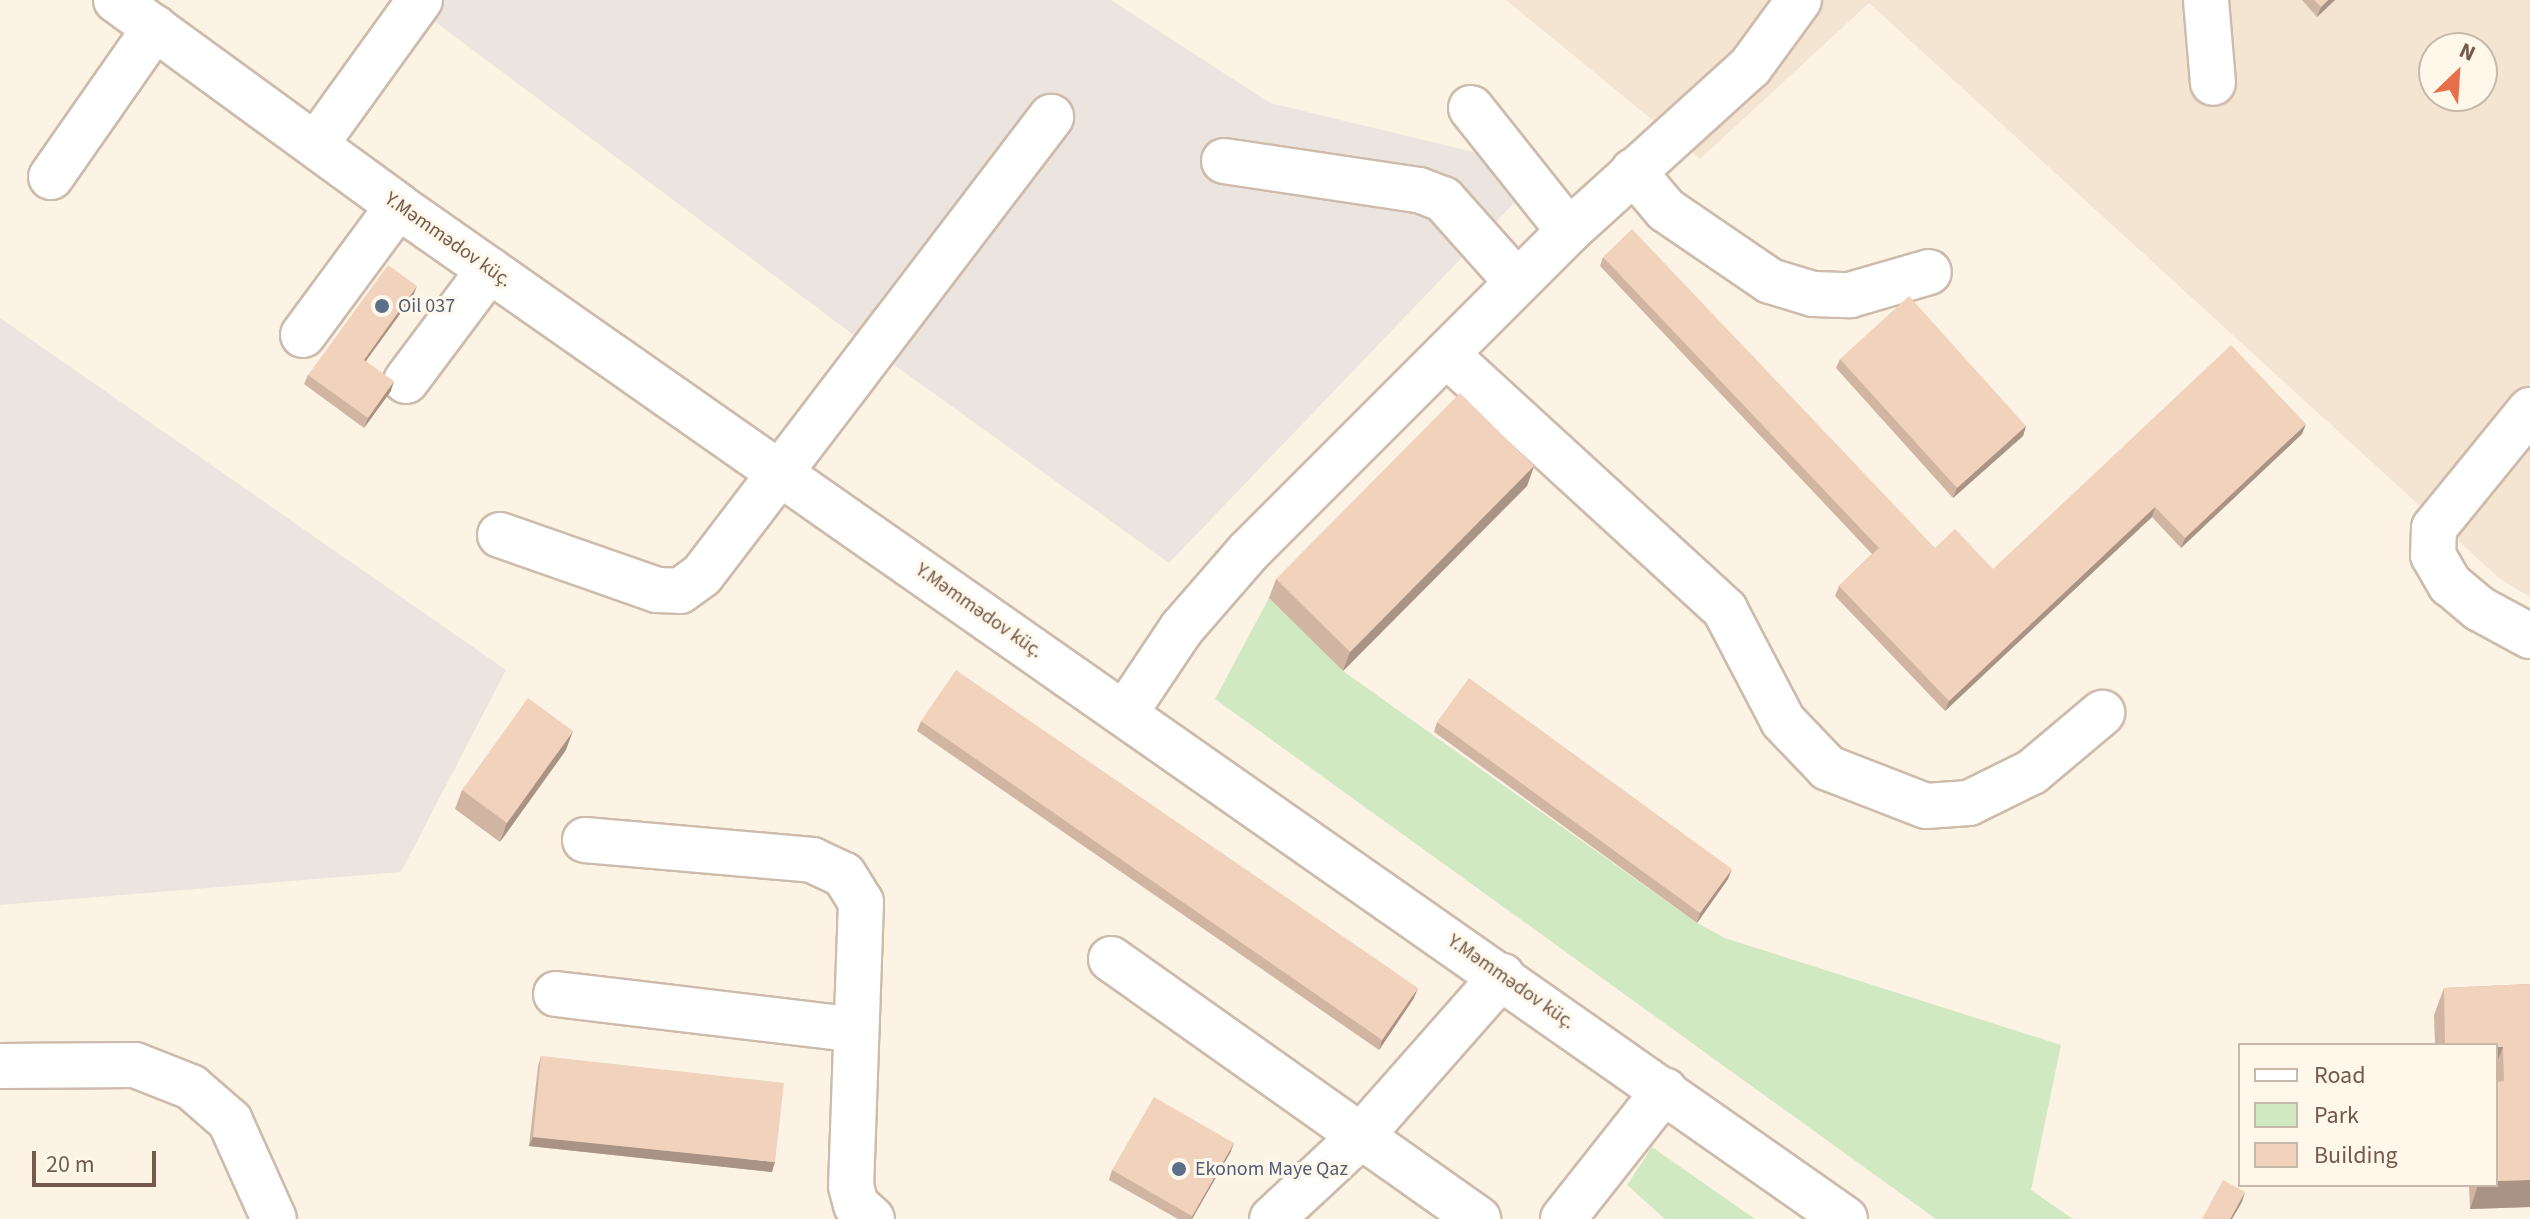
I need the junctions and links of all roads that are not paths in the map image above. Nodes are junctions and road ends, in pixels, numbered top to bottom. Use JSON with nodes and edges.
{"nodes":[{"id":1,"x":116,"y":0,"type":"edge"},
{"id":2,"x":420,"y":0,"type":"edge"},
{"id":3,"x":1799,"y":0,"type":"edge"},
{"id":4,"x":2206,"y":0,"type":"edge"},
{"id":5,"x":155,"y":28,"type":"junction"},
{"id":6,"x":2213,"y":83,"type":"dead end"},
{"id":7,"x":1471,"y":108,"type":"dead end"},
{"id":8,"x":1051,"y":117,"type":"dead end"},
{"id":9,"x":316,"y":144,"type":"junction"},
{"id":10,"x":1224,"y":161,"type":"dead end"},
{"id":11,"x":1633,"y":171,"type":"junction"},
{"id":12,"x":51,"y":177,"type":"dead end"},
{"id":13,"x":398,"y":206,"type":"junction"},
{"id":14,"x":1569,"y":231,"type":"junction"},
{"id":15,"x":489,"y":270,"type":"junction"},
{"id":16,"x":1929,"y":272,"type":"dead end"},
{"id":17,"x":1517,"y":282,"type":"junction"},
{"id":18,"x":303,"y":335,"type":"dead end"},
{"id":19,"x":1446,"y":354,"type":"junction"},
{"id":20,"x":406,"y":381,"type":"dead end"},
{"id":21,"x":2530,"y":410,"type":"edge"},
{"id":22,"x":782,"y":474,"type":"junction"},
{"id":23,"x":500,"y":535,"type":"dead end"},
{"id":24,"x":2530,"y":636,"type":"edge"},
{"id":25,"x":1125,"y":713,"type":"junction"},
{"id":26,"x":2102,"y":713,"type":"dead end"},
{"id":27,"x":585,"y":840,"type":"dead end"},
{"id":28,"x":1111,"y":959,"type":"dead end"},
{"id":29,"x":1502,"y":976,"type":"junction"},
{"id":30,"x":556,"y":994,"type":"dead end"},
{"id":31,"x":856,"y":1030,"type":"junction"},
{"id":32,"x":0,"y":1066,"type":"edge"},
{"id":33,"x":1665,"y":1090,"type":"junction"},
{"id":34,"x":1360,"y":1137,"type":"junction"},
{"id":35,"x":1742,"y":1144,"type":"junction"},
{"id":36,"x":274,"y":1219,"type":"edge"},
{"id":37,"x":872,"y":1219,"type":"edge"},
{"id":38,"x":1272,"y":1219,"type":"edge"},
{"id":39,"x":1478,"y":1219,"type":"edge"},
{"id":40,"x":1563,"y":1219,"type":"edge"},
{"id":41,"x":1807,"y":1219,"type":"edge"},
{"id":42,"x":1845,"y":1219,"type":"edge"}],
"edges":[{"from":1,"to":5,"type":"street","name":"Y.Məmmədov küç."},
{"from":2,"to":9,"type":"street"},
{"from":3,"to":11,"type":"street"},
{"from":4,"to":6,"type":"street"},
{"from":5,"to":9,"type":"street","name":"Y.Məmmədov küç."},
{"from":5,"to":12,"type":"street"},
{"from":7,"to":14,"type":"street"},
{"from":8,"to":22,"type":"street"},
{"from":9,"to":13,"type":"street","name":"Y.Məmmədov küç."},
{"from":10,"to":17,"type":"street"},
{"from":11,"to":14,"type":"street"},
{"from":11,"to":16,"type":"street"},
{"from":13,"to":15,"type":"street","name":"Y.Məmmədov küç."},
{"from":13,"to":18,"type":"street"},
{"from":14,"to":17,"type":"street"},
{"from":15,"to":20,"type":"street"},
{"from":15,"to":22,"type":"street","name":"Y.Məmmədov küç."},
{"from":17,"to":19,"type":"street"},
{"from":19,"to":25,"type":"street"},
{"from":19,"to":26,"type":"street"},
{"from":21,"to":24,"type":"street"},
{"from":22,"to":23,"type":"street"},
{"from":22,"to":25,"type":"street","name":"Y.Məmmədov küç."},
{"from":25,"to":29,"type":"street","name":"Y.Məmmədov küç."},
{"from":27,"to":31,"type":"street"},
{"from":28,"to":34,"type":"street"},
{"from":29,"to":33,"type":"street","name":"Y.Məmmədov küç."},
{"from":29,"to":34,"type":"street"},
{"from":30,"to":31,"type":"street"},
{"from":31,"to":37,"type":"street"},
{"from":32,"to":36,"type":"street"},
{"from":33,"to":35,"type":"street","name":"Y.Məmmədov küç."},
{"from":33,"to":40,"type":"street"},
{"from":34,"to":38,"type":"street"},
{"from":34,"to":39,"type":"street"},
{"from":35,"to":41,"type":"street"},
{"from":35,"to":42,"type":"street","name":"Y.Məmmədov küç."}]}
